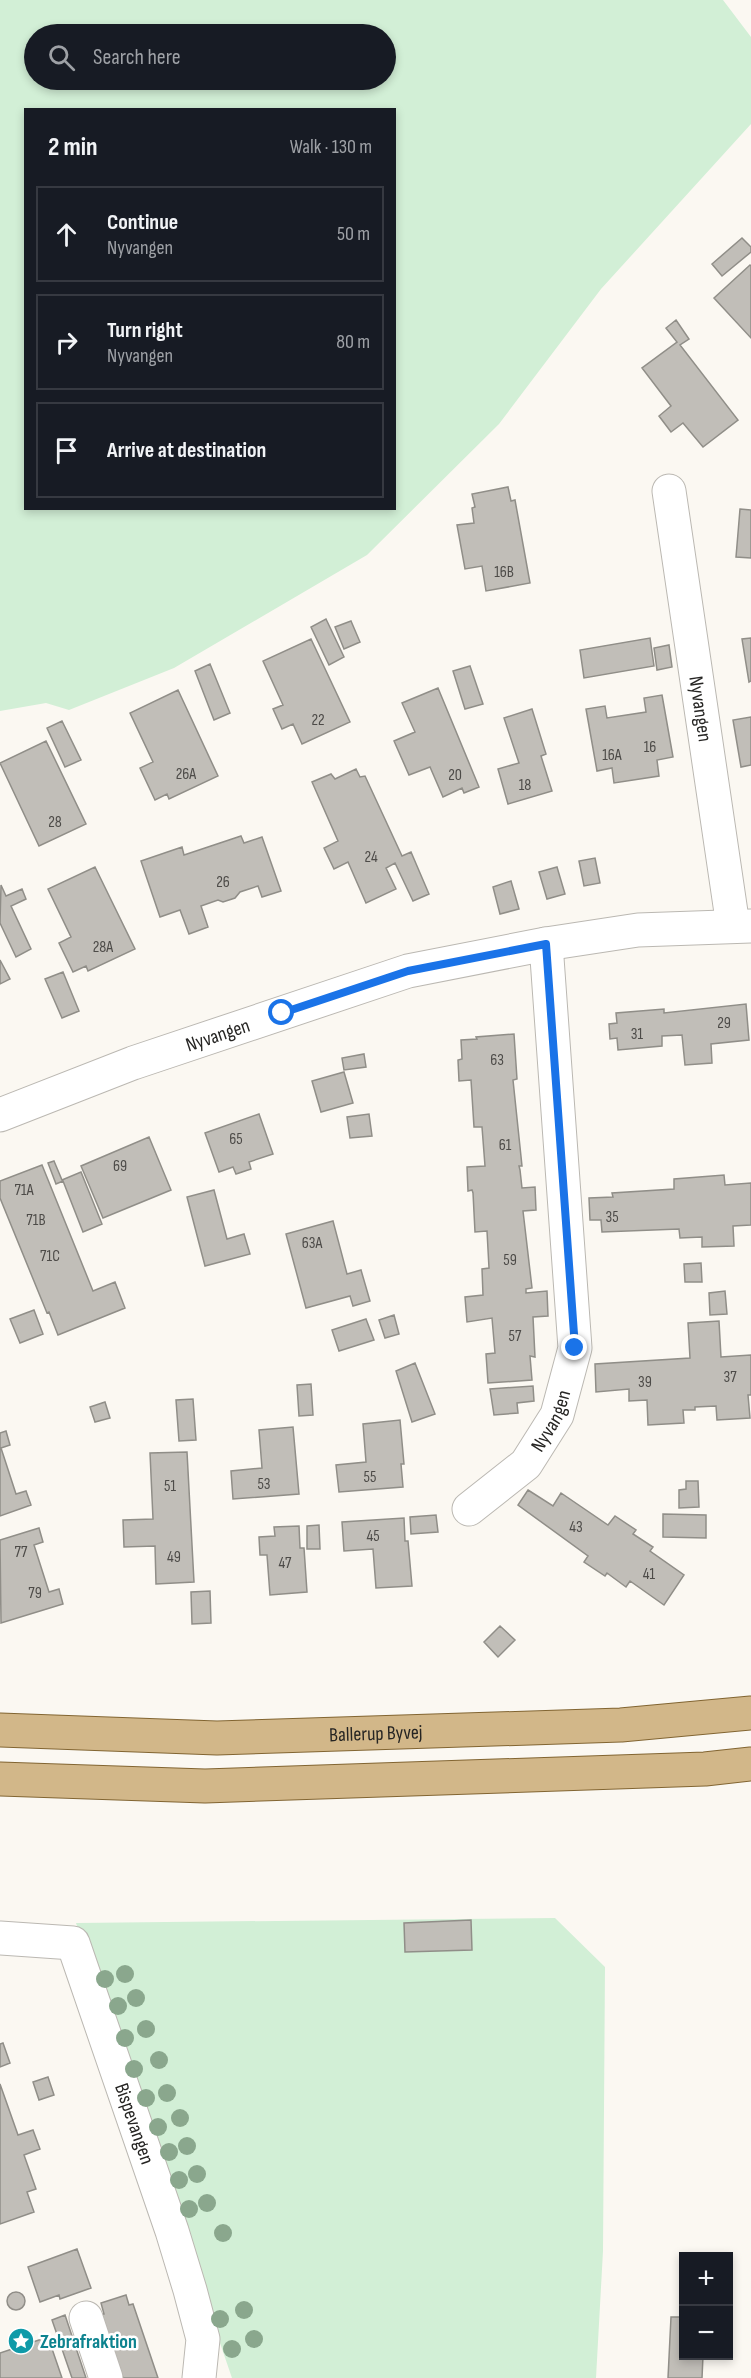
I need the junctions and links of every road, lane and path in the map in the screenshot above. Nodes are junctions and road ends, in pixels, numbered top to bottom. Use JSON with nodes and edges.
{"nodes":[{"id":1,"x":669,"y":491,"type":"dead end"},
{"id":2,"x":742,"y":926,"type":"edge"},
{"id":3,"x":546,"y":944,"type":"junction"},
{"id":4,"x":0,"y":1115,"type":"edge"},
{"id":5,"x":469,"y":1509,"type":"dead end"},
{"id":6,"x":751,"y":1713,"type":"edge"},
{"id":7,"x":0,"y":1730,"type":"edge"},
{"id":8,"x":751,"y":1764,"type":"edge"},
{"id":9,"x":0,"y":1779,"type":"edge"},
{"id":10,"x":0,"y":1938,"type":"edge"},
{"id":11,"x":86,"y":2318,"type":"dead end"},
{"id":12,"x":106,"y":2378,"type":"edge"},
{"id":13,"x":199,"y":2378,"type":"edge"}],
"edges":[{"from":1,"to":2,"type":"street","name":"Nyvangen"},
{"from":2,"to":3,"type":"street","name":"Nyvangen"},
{"from":3,"to":4,"type":"street","name":"Nyvangen"},
{"from":3,"to":5,"type":"street","name":"Nyvangen"},
{"from":6,"to":7,"type":"main road","name":"Ballerup Byvej"},
{"from":8,"to":9,"type":"main road"},
{"from":10,"to":13,"type":"street","name":"Bispevangen"},
{"from":11,"to":12,"type":"street"}]}
